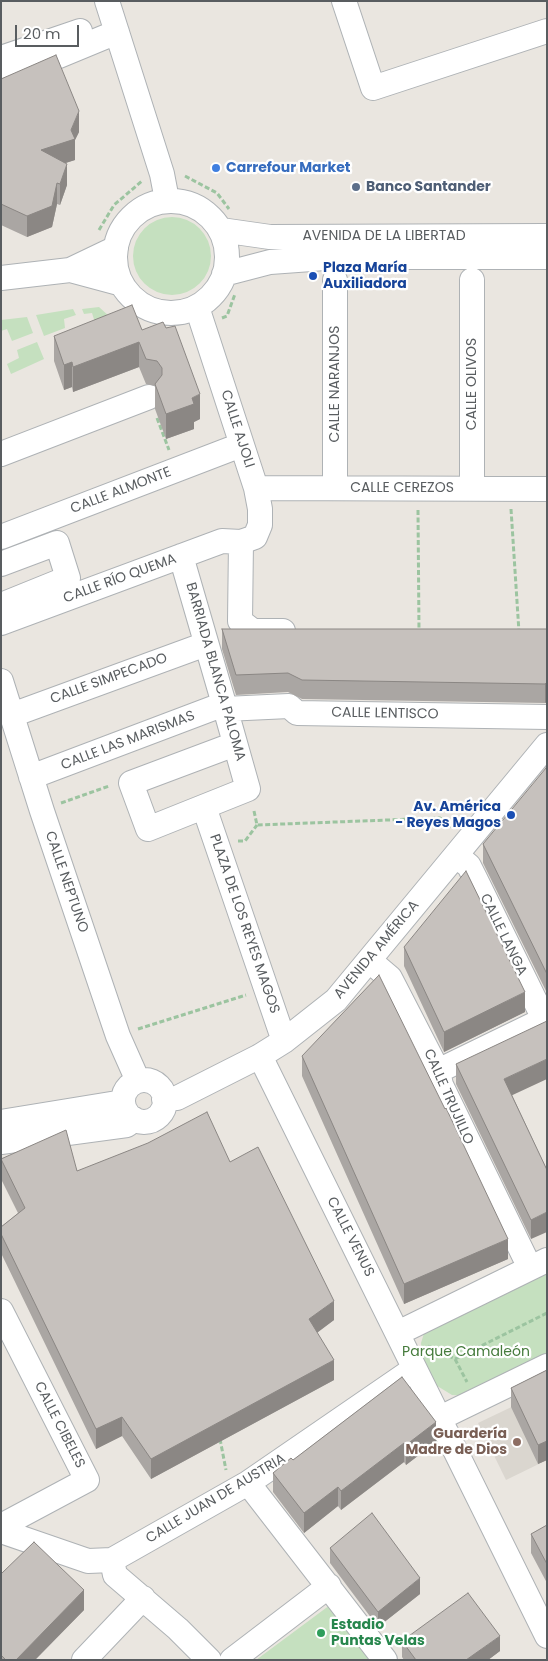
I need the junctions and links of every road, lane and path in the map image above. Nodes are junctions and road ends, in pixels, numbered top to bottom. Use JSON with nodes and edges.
{"nodes":[{"id":1,"x":344,"y":1,"type":"edge"},
{"id":2,"x":112,"y":18,"type":"edge"},
{"id":3,"x":547,"y":31,"type":"edge"},
{"id":4,"x":3,"y":50,"type":"edge"},
{"id":5,"x":1,"y":80,"type":"edge"},
{"id":6,"x":167,"y":200,"type":"junction"},
{"id":7,"x":221,"y":230,"type":"junction"},
{"id":8,"x":547,"y":236,"type":"edge"},
{"id":9,"x":116,"y":248,"type":"junction"},
{"id":10,"x":547,"y":257,"type":"edge"},
{"id":11,"x":70,"y":270,"type":"junction"},
{"id":12,"x":224,"y":274,"type":"junction"},
{"id":13,"x":1,"y":278,"type":"edge"},
{"id":14,"x":335,"y":280,"type":"dead end"},
{"id":15,"x":472,"y":280,"type":"dead end"},
{"id":16,"x":122,"y":284,"type":"junction"},
{"id":17,"x":197,"y":307,"type":"junction"},
{"id":18,"x":149,"y":396,"type":"joint"},
{"id":19,"x":241,"y":445,"type":"junction"},
{"id":20,"x":1,"y":454,"type":"edge"},
{"id":21,"x":176,"y":470,"type":"junction"},
{"id":22,"x":256,"y":488,"type":"junction"},
{"id":23,"x":335,"y":488,"type":"junction"},
{"id":24,"x":418,"y":488,"type":"junction"},
{"id":25,"x":472,"y":488,"type":"junction"},
{"id":26,"x":510,"y":489,"type":"junction"},
{"id":27,"x":547,"y":489,"type":"edge"},
{"id":28,"x":1,"y":537,"type":"edge"},
{"id":29,"x":241,"y":542,"type":"junction"},
{"id":30,"x":181,"y":556,"type":"junction"},
{"id":31,"x":1,"y":564,"type":"edge"},
{"id":32,"x":1,"y":605,"type":"edge"},
{"id":33,"x":1,"y":623,"type":"edge"},
{"id":34,"x":302,"y":631,"type":"edge"},
{"id":35,"x":418,"y":632,"type":"edge"},
{"id":36,"x":519,"y":632,"type":"edge"},
{"id":37,"x":206,"y":644,"type":"junction"},
{"id":38,"x":5,"y":699,"type":"edge"},
{"id":39,"x":225,"y":707,"type":"junction"},
{"id":40,"x":547,"y":717,"type":"edge"},
{"id":41,"x":235,"y":744,"type":"junction"},
{"id":42,"x":543,"y":758,"type":"edge"},
{"id":43,"x":32,"y":777,"type":"junction"},
{"id":44,"x":121,"y":784,"type":"junction"},
{"id":45,"x":248,"y":789,"type":"junction"},
{"id":46,"x":204,"y":806,"type":"junction"},
{"id":47,"x":42,"y":811,"type":"junction"},
{"id":48,"x":462,"y":848,"type":"junction"},
{"id":49,"x":370,"y":961,"type":"junction"},
{"id":50,"x":266,"y":989,"type":"junction"},
{"id":51,"x":546,"y":1019,"type":"edge"},
{"id":52,"x":118,"y":1036,"type":"junction"},
{"id":53,"x":284,"y":1041,"type":"junction"},
{"id":54,"x":260,"y":1056,"type":"junction"},
{"id":55,"x":438,"y":1071,"type":"junction"},
{"id":56,"x":138,"y":1081,"type":"junction"},
{"id":57,"x":164,"y":1099,"type":"junction"},
{"id":58,"x":128,"y":1111,"type":"junction"},
{"id":59,"x":1,"y":1122,"type":"edge"},
{"id":60,"x":1,"y":1142,"type":"edge"},
{"id":61,"x":538,"y":1264,"type":"edge"},
{"id":62,"x":1,"y":1311,"type":"edge"},
{"id":63,"x":547,"y":1313,"type":"edge"},
{"id":64,"x":400,"y":1339,"type":"junction"},
{"id":65,"x":455,"y":1359,"type":"junction"},
{"id":66,"x":547,"y":1366,"type":"edge"},
{"id":67,"x":414,"y":1369,"type":"junction"},
{"id":68,"x":477,"y":1400,"type":"junction"},
{"id":69,"x":438,"y":1419,"type":"junction"},
{"id":70,"x":219,"y":1433,"type":"edge"},
{"id":71,"x":242,"y":1486,"type":"junction"},
{"id":72,"x":1,"y":1526,"type":"edge"},
{"id":73,"x":1,"y":1531,"type":"edge"},
{"id":74,"x":112,"y":1560,"type":"junction"},
{"id":75,"x":329,"y":1586,"type":"junction"},
{"id":76,"x":143,"y":1598,"type":"junction"},
{"id":77,"x":547,"y":1636,"type":"edge"},
{"id":78,"x":84,"y":1660,"type":"edge"},
{"id":79,"x":209,"y":1660,"type":"edge"},
{"id":80,"x":232,"y":1660,"type":"edge"},
{"id":81,"x":385,"y":1660,"type":"edge"}],
"edges":[{"from":1,"to":3,"type":"street"},
{"from":2,"to":4,"type":"street"},
{"from":2,"to":5,"type":"street"},
{"from":2,"to":6,"type":"street"},
{"from":6,"to":7,"type":"street"},
{"from":6,"to":9,"type":"street"},
{"from":7,"to":8,"type":"street","name":"AVENIDA DE LA LIBERTAD"},
{"from":7,"to":12,"type":"street"},
{"from":9,"to":11,"type":"street"},
{"from":9,"to":16,"type":"street"},
{"from":10,"to":12,"type":"street","name":"AVENIDA DE LA LIBERTAD"},
{"from":11,"to":13,"type":"street"},
{"from":11,"to":16,"type":"street"},
{"from":12,"to":17,"type":"street"},
{"from":14,"to":23,"type":"street","name":"CALLE NARANJOS"},
{"from":15,"to":25,"type":"street","name":"CALLE OLIVOS"},
{"from":16,"to":17,"type":"street"},
{"from":17,"to":19,"type":"street","name":"CALLE AJOLI"},
{"from":18,"to":20,"type":"street"},
{"from":18,"to":21,"type":"path"},
{"from":19,"to":21,"type":"street","name":"CALLE ALMONTE"},
{"from":19,"to":22,"type":"street","name":"CALLE AJOLI"},
{"from":21,"to":28,"type":"street","name":"CALLE ALMONTE"},
{"from":22,"to":23,"type":"street","name":"CALLE CEREZOS"},
{"from":22,"to":29,"type":"street","name":"CALLE AJOLI"},
{"from":23,"to":24,"type":"street","name":"CALLE CEREZOS"},
{"from":24,"to":25,"type":"street","name":"CALLE CEREZOS"},
{"from":24,"to":35,"type":"path"},
{"from":25,"to":26,"type":"street","name":"CALLE CEREZOS"},
{"from":26,"to":27,"type":"street","name":"CALLE CEREZOS"},
{"from":26,"to":36,"type":"path"},
{"from":29,"to":30,"type":"street","name":"CALLE RÍO QUEMA"},
{"from":29,"to":34,"type":"street"},
{"from":30,"to":33,"type":"street","name":"CALLE RÍO QUEMA"},
{"from":30,"to":37,"type":"street","name":"BARRIADA BLANCA PALOMA"},
{"from":31,"to":32,"type":"street"},
{"from":37,"to":38,"type":"street","name":"CALLE SIMPECADO"},
{"from":37,"to":39,"type":"street","name":"BARRIADA BLANCA PALOMA"},
{"from":38,"to":43,"type":"street","name":"CALLE NEPTUNO"},
{"from":39,"to":40,"type":"street","name":"CALLE LENTISCO"},
{"from":39,"to":41,"type":"street","name":"BARRIADA BLANCA PALOMA"},
{"from":39,"to":43,"type":"street","name":"CALLE LAS MARISMAS"},
{"from":41,"to":44,"type":"street"},
{"from":41,"to":45,"type":"street","name":"BARRIADA BLANCA PALOMA"},
{"from":42,"to":48,"type":"street","name":"AVENIDA AMÉRICA"},
{"from":43,"to":47,"type":"street","name":"CALLE NEPTUNO"},
{"from":44,"to":46,"type":"street"},
{"from":44,"to":47,"type":"path"},
{"from":45,"to":46,"type":"street"},
{"from":45,"to":48,"type":"path"},
{"from":46,"to":50,"type":"street","name":"PLAZA DE LOS REYES MAGOS"},
{"from":47,"to":52,"type":"street","name":"CALLE NEPTUNO"},
{"from":48,"to":49,"type":"street","name":"AVENIDA AMÉRICA"},
{"from":48,"to":51,"type":"street","name":"CALLE LANGA"},
{"from":49,"to":53,"type":"street","name":"AVENIDA AMÉRICA"},
{"from":49,"to":55,"type":"street","name":"CALLE TRUJILLO"},
{"from":50,"to":52,"type":"path"},
{"from":50,"to":53,"type":"street","name":"PLAZA DE LOS REYES MAGOS"},
{"from":51,"to":55,"type":"street"},
{"from":52,"to":56,"type":"street","name":"CALLE NEPTUNO"},
{"from":53,"to":54,"type":"street","name":"AVENIDA AMÉRICA"},
{"from":54,"to":57,"type":"street","name":"AVENIDA AMÉRICA"},
{"from":54,"to":64,"type":"street","name":"CALLE VENUS"},
{"from":55,"to":61,"type":"street","name":"CALLE TRUJILLO"},
{"from":56,"to":57,"type":"street"},
{"from":56,"to":58,"type":"street"},
{"from":57,"to":58,"type":"street"},
{"from":58,"to":59,"type":"street"},
{"from":58,"to":60,"type":"street"},
{"from":61,"to":64,"type":"street"},
{"from":62,"to":72,"type":"street","name":"CALLE CIBELES"},
{"from":63,"to":65,"type":"path"},
{"from":64,"to":65,"type":"path"},
{"from":64,"to":67,"type":"street","name":"CALLE VENUS"},
{"from":65,"to":68,"type":"path"},
{"from":66,"to":68,"type":"street"},
{"from":67,"to":69,"type":"street","name":"CALLE VENUS"},
{"from":67,"to":71,"type":"street","name":"CALLE JUAN DE AUSTRIA"},
{"from":68,"to":69,"type":"street"},
{"from":69,"to":77,"type":"street","name":"CALLE VENUS"},
{"from":70,"to":71,"type":"path"},
{"from":71,"to":74,"type":"street","name":"CALLE JUAN DE AUSTRIA"},
{"from":71,"to":75,"type":"street"},
{"from":73,"to":74,"type":"street"},
{"from":74,"to":76,"type":"street"},
{"from":75,"to":80,"type":"street"},
{"from":75,"to":81,"type":"street"},
{"from":76,"to":78,"type":"street"},
{"from":76,"to":79,"type":"street"}]}
